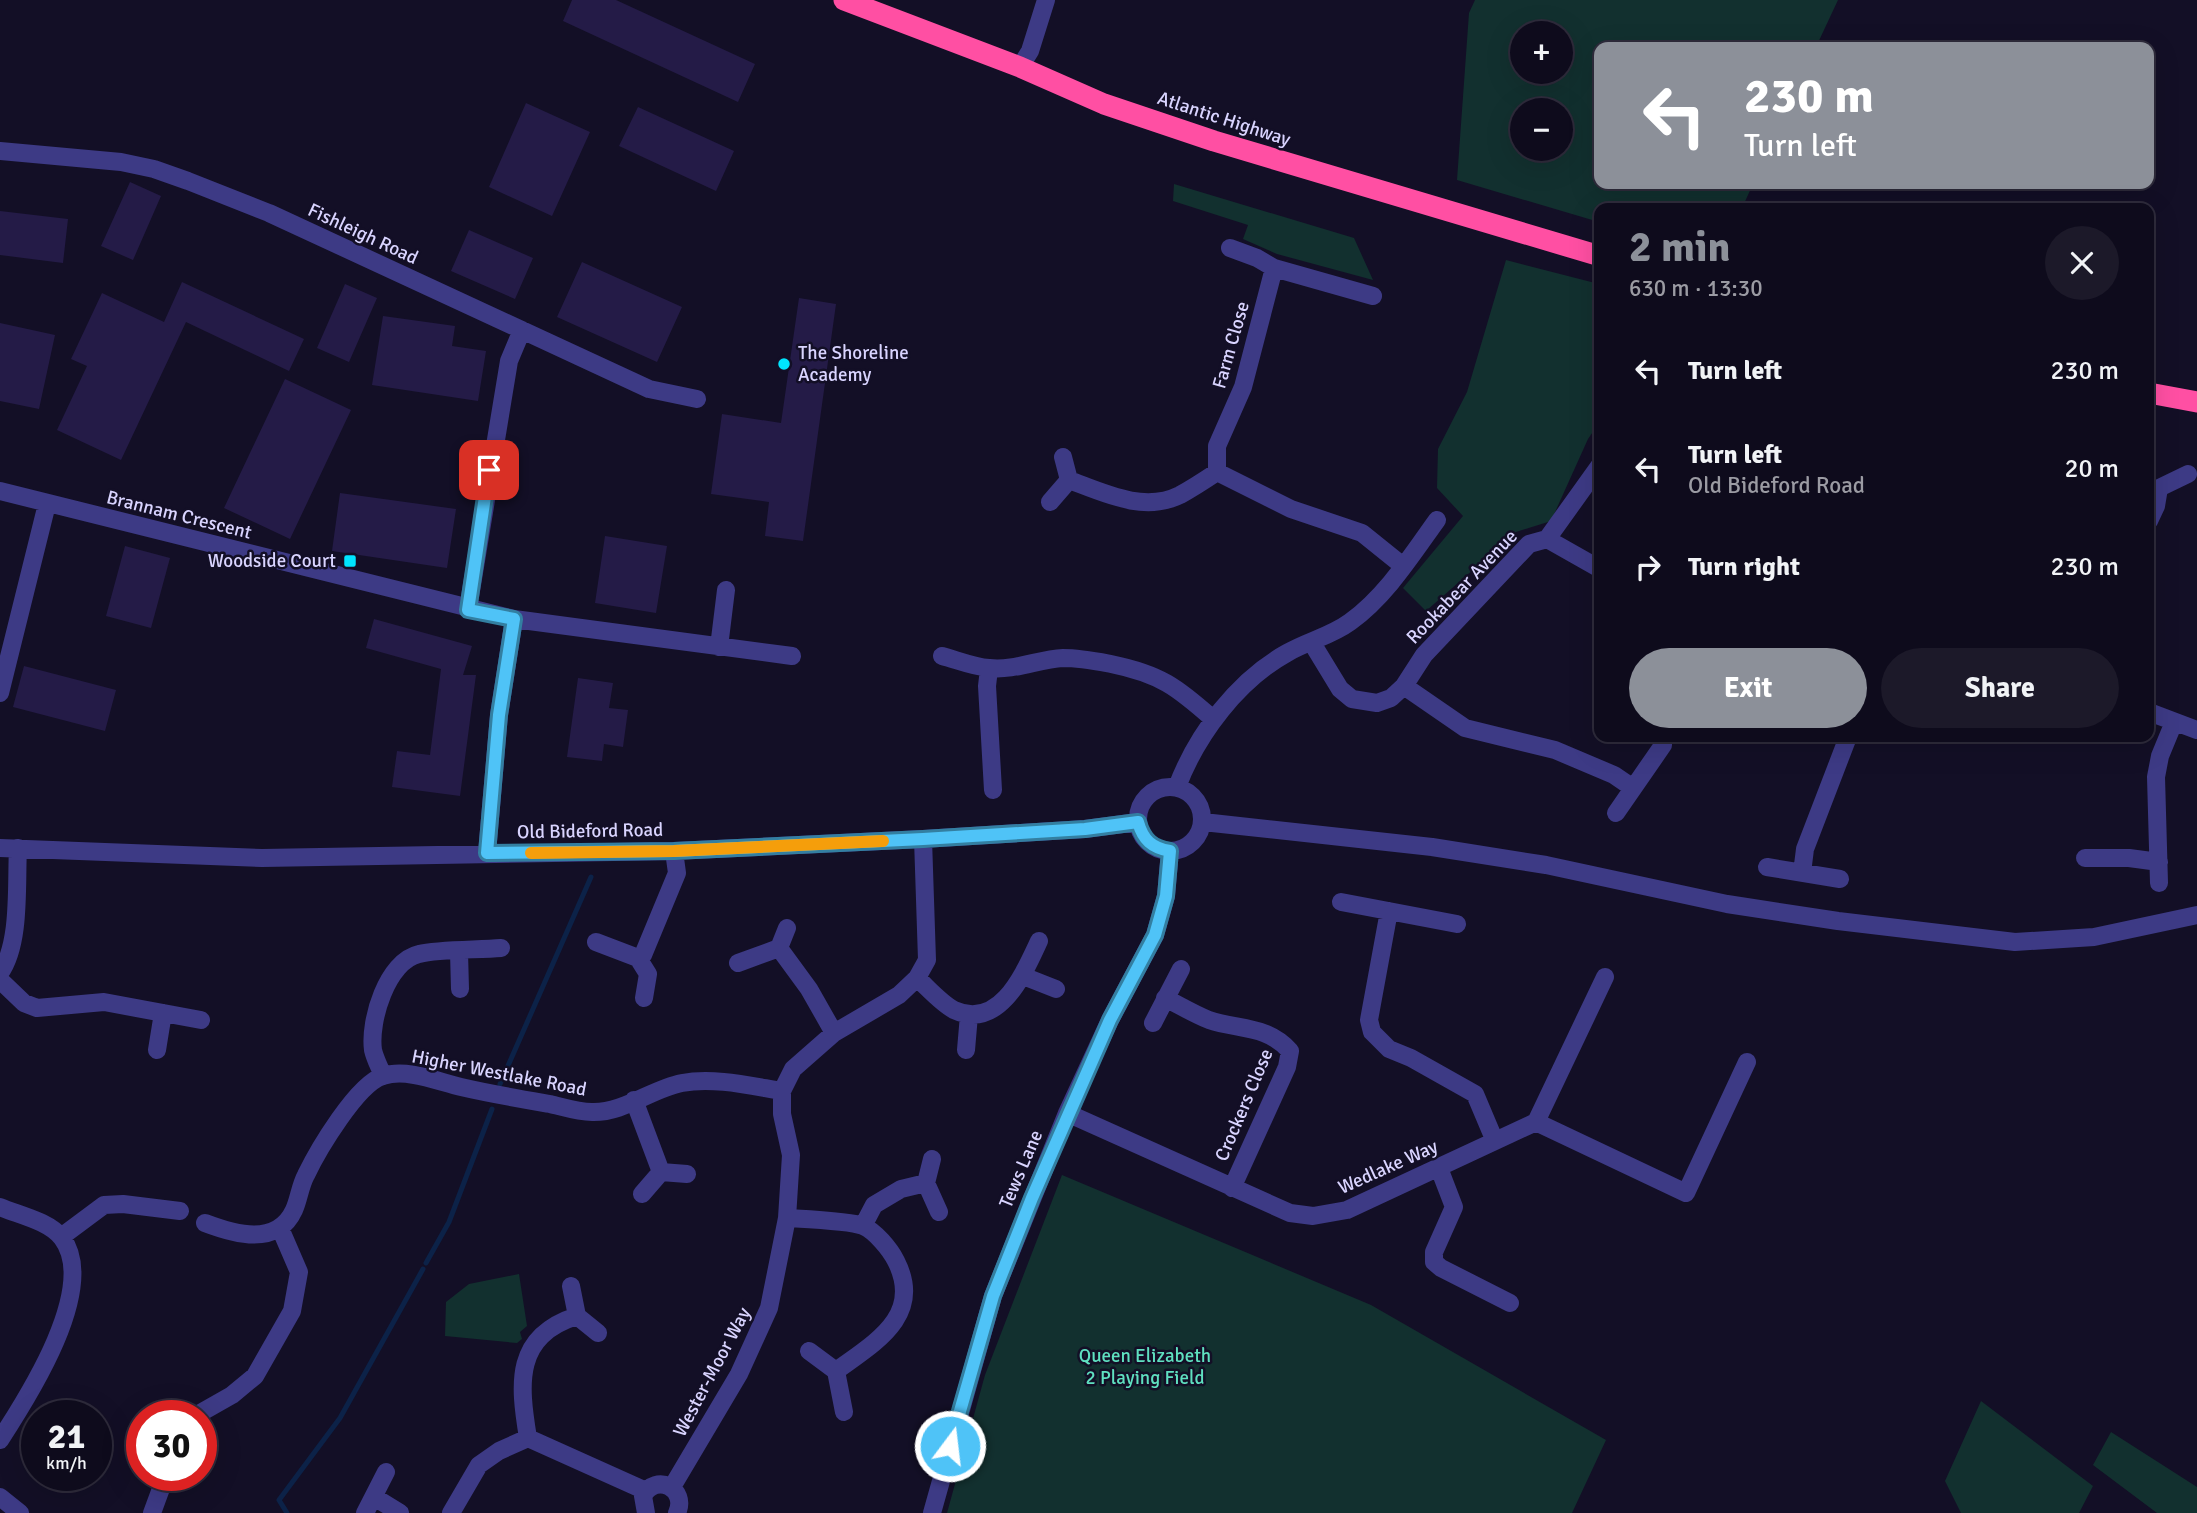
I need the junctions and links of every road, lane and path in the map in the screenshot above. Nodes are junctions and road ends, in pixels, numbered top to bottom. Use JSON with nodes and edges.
{"nodes":[{"id":1,"x":844,"y":0,"type":"edge"},
{"id":2,"x":1046,"y":0,"type":"edge"},
{"id":3,"x":1020,"y":67,"type":"junction"},
{"id":4,"x":0,"y":151,"type":"edge"},
{"id":5,"x":1230,"y":248,"type":"dead end"},
{"id":6,"x":1594,"y":254,"type":"edge"},
{"id":7,"x":1274,"y":268,"type":"junction"},
{"id":8,"x":1373,"y":296,"type":"dead end"},
{"id":9,"x":522,"y":330,"type":"junction"},
{"id":10,"x":2154,"y":394,"type":"edge"},
{"id":11,"x":697,"y":399,"type":"dead end"},
{"id":12,"x":2197,"y":402,"type":"edge"},
{"id":13,"x":1063,"y":457,"type":"dead end"},
{"id":14,"x":1217,"y":472,"type":"junction"},
{"id":15,"x":1594,"y":473,"type":"edge"},
{"id":16,"x":2188,"y":474,"type":"dead end"},
{"id":17,"x":1069,"y":481,"type":"junction"},
{"id":18,"x":0,"y":491,"type":"edge"},
{"id":19,"x":1049,"y":502,"type":"dead end"},
{"id":20,"x":47,"y":504,"type":"junction"},
{"id":21,"x":2154,"y":504,"type":"edge"},
{"id":22,"x":1437,"y":520,"type":"dead end"},
{"id":23,"x":1547,"y":539,"type":"junction"},
{"id":24,"x":1403,"y":566,"type":"junction"},
{"id":25,"x":1594,"y":566,"type":"edge"},
{"id":26,"x":726,"y":590,"type":"dead end"},
{"id":27,"x":468,"y":610,"type":"junction"},
{"id":28,"x":514,"y":619,"type":"junction"},
{"id":29,"x":1311,"y":643,"type":"junction"},
{"id":30,"x":719,"y":647,"type":"junction"},
{"id":31,"x":792,"y":656,"type":"dead end"},
{"id":32,"x":942,"y":656,"type":"dead end"},
{"id":33,"x":3,"y":665,"type":"edge"},
{"id":34,"x":989,"y":668,"type":"junction"},
{"id":35,"x":1404,"y":687,"type":"junction"},
{"id":36,"x":0,"y":693,"type":"edge"},
{"id":37,"x":2154,"y":714,"type":"edge"},
{"id":38,"x":1213,"y":719,"type":"junction"},
{"id":39,"x":2174,"y":722,"type":"junction"},
{"id":40,"x":2197,"y":730,"type":"edge"},
{"id":41,"x":1846,"y":742,"type":"edge"},
{"id":42,"x":1663,"y":745,"type":"dead end"},
{"id":43,"x":1177,"y":787,"type":"junction"},
{"id":44,"x":1633,"y":788,"type":"junction"},
{"id":45,"x":993,"y":790,"type":"dead end"},
{"id":46,"x":1616,"y":813,"type":"dead end"},
{"id":47,"x":1203,"y":821,"type":"junction"},
{"id":48,"x":1138,"y":822,"type":"junction"},
{"id":49,"x":923,"y":839,"type":"junction"},
{"id":50,"x":9,"y":848,"type":"edge"},
{"id":51,"x":674,"y":851,"type":"junction"},
{"id":52,"x":1170,"y":851,"type":"junction"},
{"id":53,"x":487,"y":853,"type":"junction"},
{"id":54,"x":2085,"y":858,"type":"dead end"},
{"id":55,"x":2159,"y":863,"type":"junction"},
{"id":56,"x":1767,"y":867,"type":"dead end"},
{"id":57,"x":1802,"y":873,"type":"junction"},
{"id":58,"x":1840,"y":879,"type":"dead end"},
{"id":59,"x":2159,"y":883,"type":"dead end"},
{"id":60,"x":1340,"y":902,"type":"dead end"},
{"id":61,"x":1389,"y":911,"type":"junction"},
{"id":62,"x":2197,"y":915,"type":"edge"},
{"id":63,"x":1457,"y":924,"type":"dead end"},
{"id":64,"x":787,"y":928,"type":"dead end"},
{"id":65,"x":1039,"y":941,"type":"dead end"},
{"id":66,"x":596,"y":942,"type":"dead end"},
{"id":67,"x":501,"y":948,"type":"dead end"},
{"id":68,"x":779,"y":948,"type":"junction"},
{"id":69,"x":459,"y":952,"type":"junction"},
{"id":70,"x":638,"y":958,"type":"junction"},
{"id":71,"x":738,"y":963,"type":"dead end"},
{"id":72,"x":1181,"y":969,"type":"dead end"},
{"id":73,"x":0,"y":973,"type":"edge"},
{"id":74,"x":1023,"y":976,"type":"junction"},
{"id":75,"x":1605,"y":977,"type":"dead end"},
{"id":76,"x":917,"y":978,"type":"junction"},
{"id":77,"x":0,"y":980,"type":"edge"},
{"id":78,"x":460,"y":989,"type":"dead end"},
{"id":79,"x":1056,"y":989,"type":"dead end"},
{"id":80,"x":644,"y":998,"type":"dead end"},
{"id":81,"x":1164,"y":998,"type":"junction"},
{"id":82,"x":163,"y":1013,"type":"junction"},
{"id":83,"x":969,"y":1015,"type":"junction"},
{"id":84,"x":201,"y":1020,"type":"dead end"},
{"id":85,"x":1153,"y":1023,"type":"dead end"},
{"id":86,"x":834,"y":1033,"type":"junction"},
{"id":87,"x":157,"y":1050,"type":"dead end"},
{"id":88,"x":966,"y":1050,"type":"dead end"},
{"id":89,"x":1747,"y":1062,"type":"dead end"},
{"id":90,"x":383,"y":1076,"type":"junction"},
{"id":91,"x":782,"y":1091,"type":"junction"},
{"id":92,"x":634,"y":1100,"type":"junction"},
{"id":93,"x":1067,"y":1113,"type":"junction"},
{"id":94,"x":1536,"y":1122,"type":"junction"},
{"id":95,"x":1494,"y":1139,"type":"junction"},
{"id":96,"x":932,"y":1158,"type":"dead end"},
{"id":97,"x":1439,"y":1168,"type":"junction"},
{"id":98,"x":661,"y":1172,"type":"junction"},
{"id":99,"x":687,"y":1174,"type":"dead end"},
{"id":100,"x":926,"y":1183,"type":"junction"},
{"id":101,"x":1232,"y":1188,"type":"junction"},
{"id":102,"x":642,"y":1194,"type":"dead end"},
{"id":103,"x":0,"y":1207,"type":"edge"},
{"id":104,"x":180,"y":1212,"type":"dead end"},
{"id":105,"x":939,"y":1212,"type":"dead end"},
{"id":106,"x":787,"y":1218,"type":"junction"},
{"id":107,"x":205,"y":1223,"type":"dead end"},
{"id":108,"x":863,"y":1226,"type":"junction"},
{"id":109,"x":280,"y":1228,"type":"junction"},
{"id":110,"x":61,"y":1237,"type":"junction"},
{"id":111,"x":571,"y":1286,"type":"dead end"},
{"id":112,"x":1510,"y":1303,"type":"dead end"},
{"id":113,"x":577,"y":1316,"type":"junction"},
{"id":114,"x":598,"y":1333,"type":"dead end"},
{"id":115,"x":809,"y":1350,"type":"dead end"},
{"id":116,"x":836,"y":1371,"type":"junction"},
{"id":117,"x":217,"y":1404,"type":"edge"},
{"id":118,"x":844,"y":1412,"type":"dead end"},
{"id":119,"x":528,"y":1438,"type":"junction"},
{"id":120,"x":0,"y":1440,"type":"edge"},
{"id":121,"x":386,"y":1472,"type":"dead end"},
{"id":122,"x":671,"y":1487,"type":"junction"},
{"id":123,"x":162,"y":1491,"type":"edge"},
{"id":124,"x":646,"y":1491,"type":"junction"},
{"id":125,"x":0,"y":1497,"type":"edge"},
{"id":126,"x":370,"y":1505,"type":"edge"},
{"id":127,"x":17,"y":1512,"type":"edge"},
{"id":128,"x":156,"y":1512,"type":"edge"},
{"id":129,"x":681,"y":1512,"type":"edge"},
{"id":130,"x":400,"y":1513,"type":"edge"},
{"id":131,"x":451,"y":1513,"type":"edge"},
{"id":132,"x":646,"y":1513,"type":"edge"},
{"id":133,"x":932,"y":1513,"type":"edge"}],
"edges":[{"from":1,"to":3,"type":"highway","name":"Atlantic Highway"},
{"from":2,"to":3,"type":"street"},
{"from":3,"to":6,"type":"highway","name":"Atlantic Highway"},
{"from":4,"to":9,"type":"street","name":"Fishleigh Road"},
{"from":5,"to":7,"type":"street"},
{"from":7,"to":8,"type":"street"},
{"from":7,"to":14,"type":"street","name":"Farm Close"},
{"from":9,"to":11,"type":"street","name":"Fishleigh Road"},
{"from":9,"to":27,"type":"street"},
{"from":10,"to":12,"type":"highway"},
{"from":13,"to":17,"type":"street"},
{"from":14,"to":17,"type":"street"},
{"from":14,"to":24,"type":"street"},
{"from":15,"to":23,"type":"street"},
{"from":16,"to":21,"type":"street"},
{"from":17,"to":19,"type":"street"},
{"from":18,"to":20,"type":"street","name":"Brannam Crescent"},
{"from":20,"to":27,"type":"street","name":"Brannam Crescent"},
{"from":20,"to":33,"type":"street"},
{"from":22,"to":24,"type":"street"},
{"from":23,"to":25,"type":"street","name":"Rookabear Avenue"},
{"from":23,"to":35,"type":"street","name":"Rookabear Avenue"},
{"from":24,"to":29,"type":"street"},
{"from":26,"to":30,"type":"street"},
{"from":27,"to":28,"type":"street","name":"Brannam Crescent"},
{"from":28,"to":30,"type":"street","name":"Brannam Crescent"},
{"from":28,"to":53,"type":"street"},
{"from":29,"to":35,"type":"street"},
{"from":29,"to":38,"type":"street"},
{"from":30,"to":31,"type":"street","name":"Brannam Crescent"},
{"from":32,"to":34,"type":"street"},
{"from":33,"to":36,"type":"street"},
{"from":34,"to":38,"type":"street"},
{"from":34,"to":45,"type":"street"},
{"from":35,"to":44,"type":"street"},
{"from":37,"to":39,"type":"street"},
{"from":38,"to":43,"type":"street"},
{"from":39,"to":40,"type":"street"},
{"from":39,"to":55,"type":"street"},
{"from":41,"to":57,"type":"street"},
{"from":42,"to":44,"type":"street"},
{"from":43,"to":47,"type":"street"},
{"from":43,"to":48,"type":"street"},
{"from":44,"to":46,"type":"street"},
{"from":47,"to":52,"type":"street"},
{"from":47,"to":62,"type":"street"},
{"from":48,"to":49,"type":"street","name":"Old Bideford Road"},
{"from":48,"to":52,"type":"street"},
{"from":49,"to":51,"type":"street","name":"Old Bideford Road"},
{"from":49,"to":76,"type":"street"},
{"from":50,"to":53,"type":"street","name":"Old Bideford Road"},
{"from":50,"to":73,"type":"street"},
{"from":51,"to":53,"type":"street","name":"Old Bideford Road"},
{"from":51,"to":70,"type":"street"},
{"from":52,"to":93,"type":"street","name":"Tews Lane"},
{"from":54,"to":55,"type":"street"},
{"from":55,"to":59,"type":"street"},
{"from":56,"to":57,"type":"street"},
{"from":57,"to":58,"type":"street"},
{"from":60,"to":61,"type":"street"},
{"from":61,"to":63,"type":"street"},
{"from":61,"to":95,"type":"street"},
{"from":64,"to":68,"type":"street"},
{"from":65,"to":74,"type":"street"},
{"from":66,"to":70,"type":"street"},
{"from":67,"to":69,"type":"street"},
{"from":68,"to":71,"type":"street"},
{"from":68,"to":86,"type":"street"},
{"from":69,"to":78,"type":"street"},
{"from":69,"to":90,"type":"street"},
{"from":70,"to":80,"type":"street"},
{"from":72,"to":81,"type":"street"},
{"from":74,"to":79,"type":"street"},
{"from":74,"to":83,"type":"street"},
{"from":75,"to":94,"type":"street"},
{"from":76,"to":83,"type":"street"},
{"from":76,"to":86,"type":"street"},
{"from":77,"to":82,"type":"street"},
{"from":81,"to":85,"type":"street"},
{"from":81,"to":101,"type":"street","name":"Crockers Close"},
{"from":82,"to":84,"type":"street"},
{"from":82,"to":87,"type":"street"},
{"from":83,"to":88,"type":"street"},
{"from":86,"to":91,"type":"street"},
{"from":89,"to":94,"type":"street"},
{"from":90,"to":92,"type":"street","name":"Higher Westlake Road"},
{"from":90,"to":109,"type":"street","name":"Higher Westlake Road"},
{"from":91,"to":92,"type":"street","name":"Higher Westlake Road"},
{"from":91,"to":106,"type":"street","name":"Wester-Moor Way"},
{"from":92,"to":98,"type":"street"},
{"from":93,"to":101,"type":"street","name":"Wedlake Way"},
{"from":93,"to":133,"type":"street","name":"Tews Lane"},
{"from":94,"to":95,"type":"street","name":"Wedlake Way"},
{"from":95,"to":97,"type":"street","name":"Wedlake Way"},
{"from":96,"to":100,"type":"street"},
{"from":97,"to":101,"type":"street","name":"Wedlake Way"},
{"from":97,"to":112,"type":"street"},
{"from":98,"to":99,"type":"street"},
{"from":98,"to":102,"type":"street"},
{"from":100,"to":105,"type":"street"},
{"from":100,"to":108,"type":"street"},
{"from":103,"to":110,"type":"street"},
{"from":104,"to":110,"type":"street"},
{"from":106,"to":108,"type":"street"},
{"from":106,"to":122,"type":"street","name":"Wester-Moor Way"},
{"from":107,"to":109,"type":"street"},
{"from":108,"to":116,"type":"street"},
{"from":109,"to":117,"type":"street"},
{"from":110,"to":120,"type":"street"},
{"from":111,"to":113,"type":"street"},
{"from":113,"to":114,"type":"street"},
{"from":113,"to":119,"type":"street"},
{"from":115,"to":116,"type":"street"},
{"from":116,"to":118,"type":"street"},
{"from":119,"to":124,"type":"street"},
{"from":119,"to":131,"type":"street"},
{"from":121,"to":126,"type":"street"},
{"from":122,"to":124,"type":"street"},
{"from":122,"to":129,"type":"street"},
{"from":123,"to":128,"type":"street"},
{"from":124,"to":132,"type":"street"},
{"from":125,"to":127,"type":"street"},
{"from":126,"to":130,"type":"street"}]}
